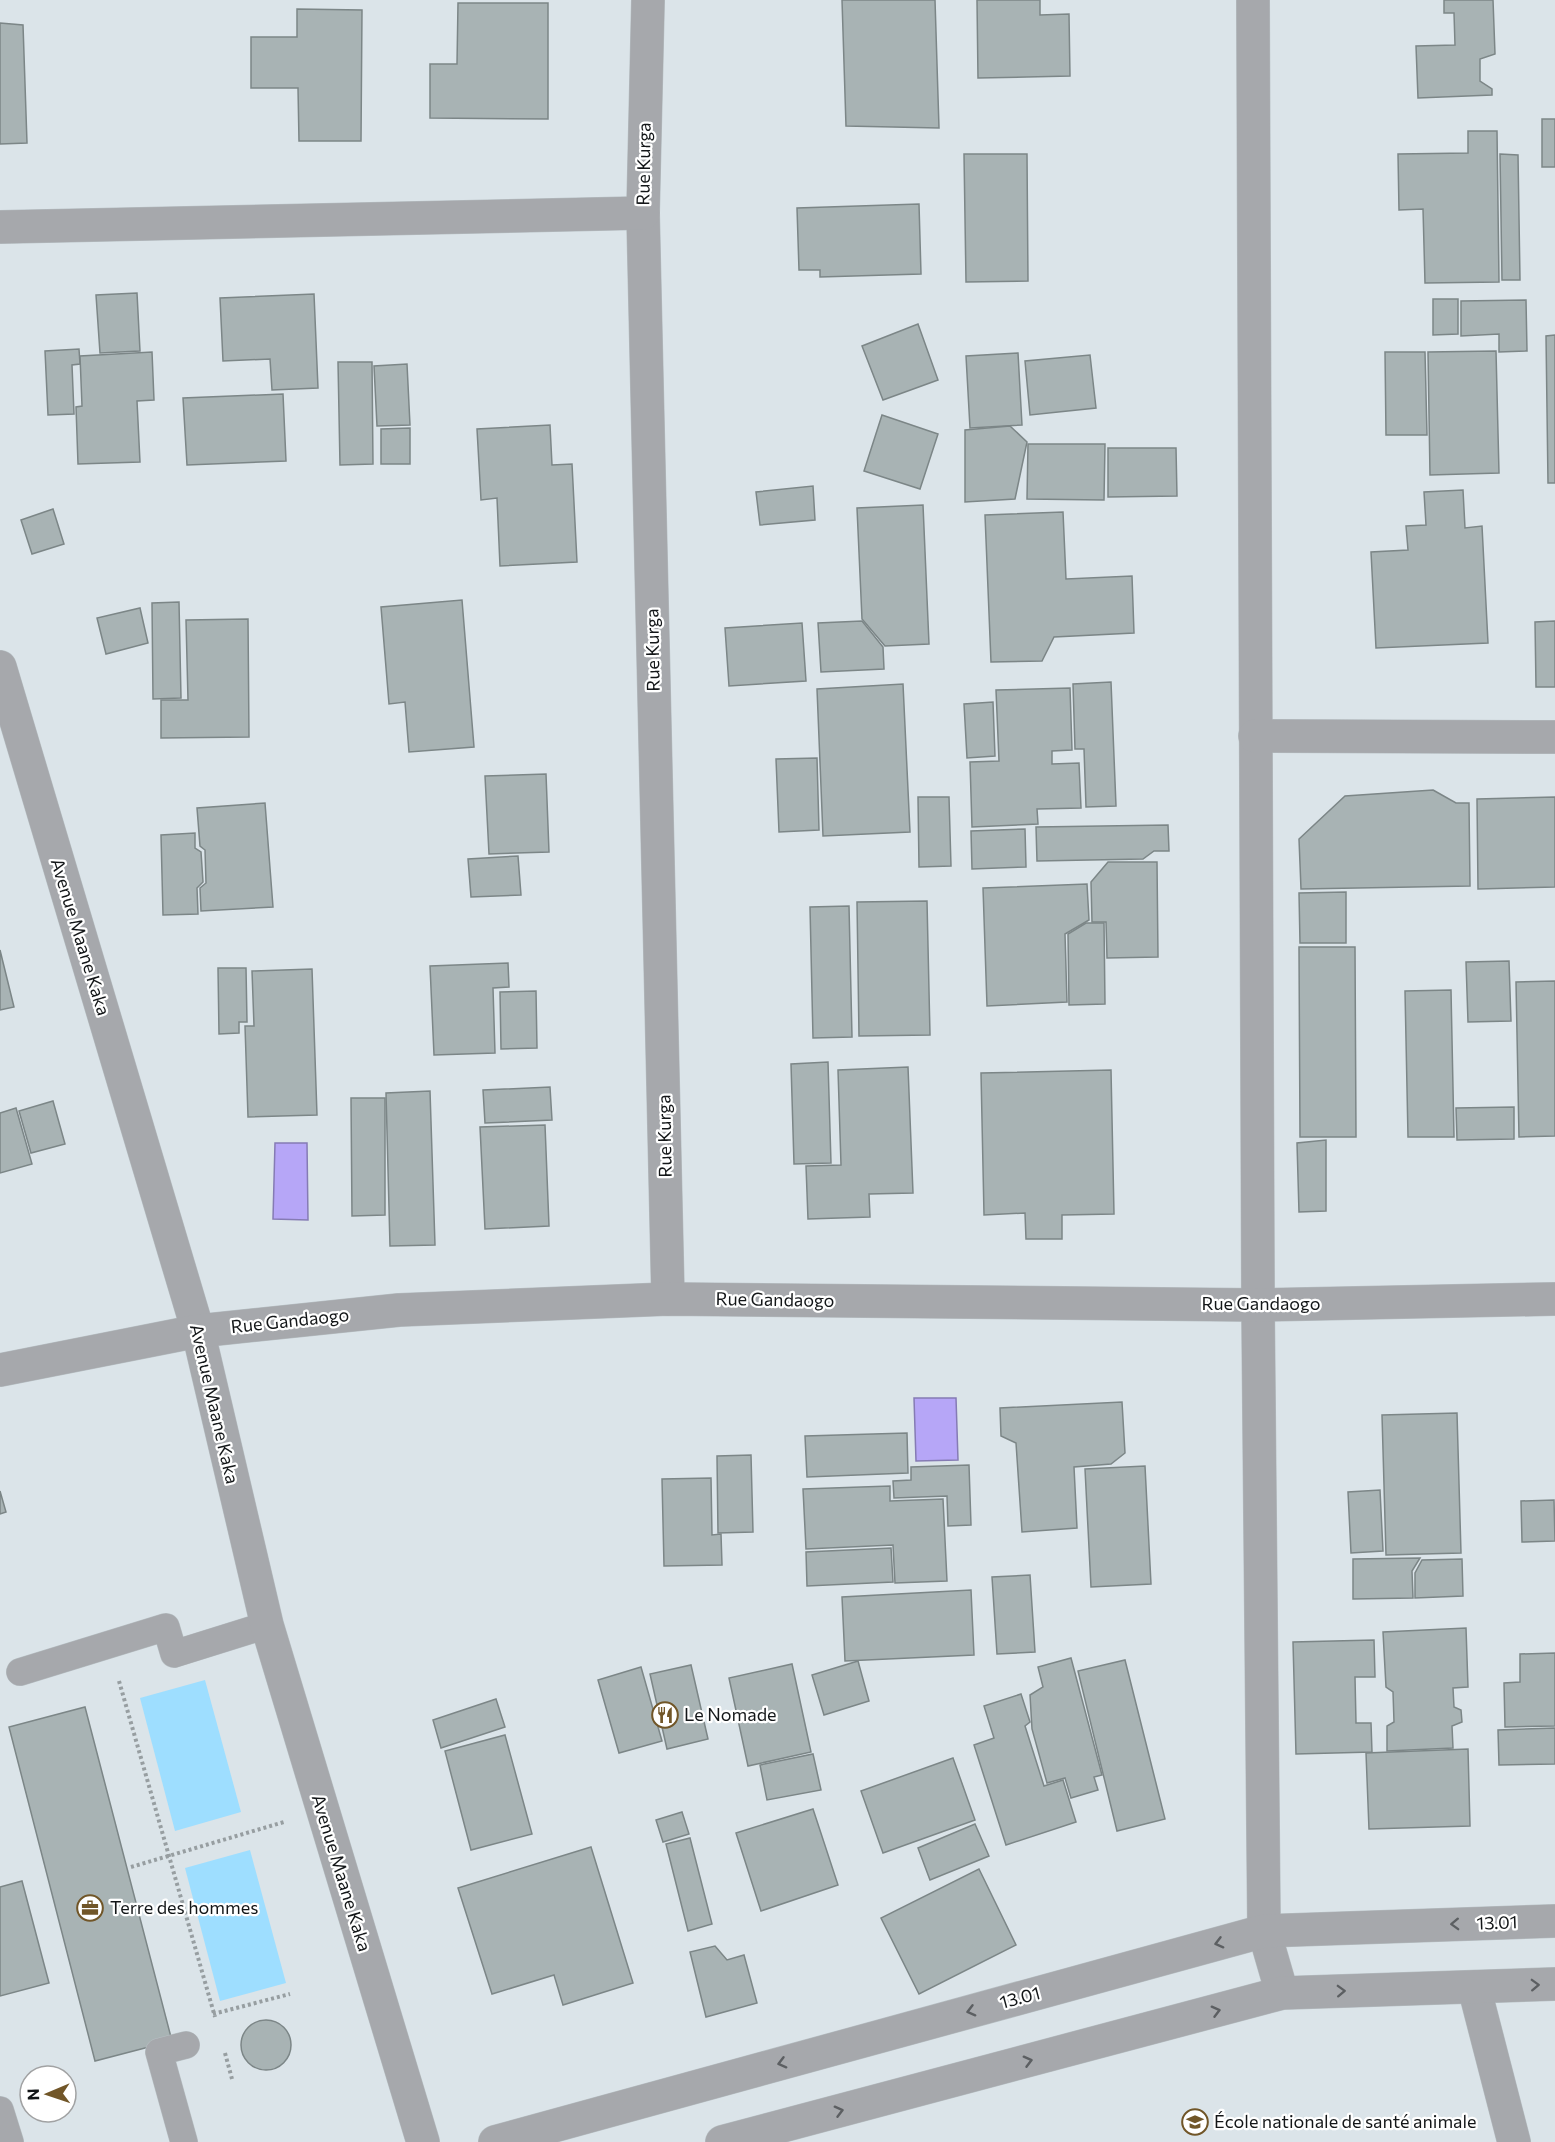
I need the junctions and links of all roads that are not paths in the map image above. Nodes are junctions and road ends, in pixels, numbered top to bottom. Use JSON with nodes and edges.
{"nodes":[{"id":1,"x":648,"y":0,"type":"edge"},
{"id":2,"x":1253,"y":0,"type":"edge"},
{"id":3,"x":643,"y":213,"type":"junction"},
{"id":4,"x":0,"y":227,"type":"edge"},
{"id":5,"x":0,"y":667,"type":"edge"},
{"id":6,"x":1255,"y":736,"type":"junction"},
{"id":7,"x":1555,"y":737,"type":"edge"},
{"id":8,"x":668,"y":1299,"type":"junction"},
{"id":9,"x":1555,"y":1299,"type":"edge"},
{"id":10,"x":1258,"y":1305,"type":"junction"},
{"id":11,"x":198,"y":1331,"type":"junction"},
{"id":12,"x":0,"y":1370,"type":"edge"},
{"id":13,"x":267,"y":1625,"type":"junction"},
{"id":14,"x":20,"y":1672,"type":"dead end"},
{"id":15,"x":1555,"y":1921,"type":"edge"},
{"id":16,"x":1264,"y":1931,"type":"junction"},
{"id":17,"x":1555,"y":1984,"type":"edge"},
{"id":18,"x":1474,"y":1987,"type":"junction"},
{"id":19,"x":1282,"y":1994,"type":"junction"},
{"id":20,"x":186,"y":2045,"type":"road end"},
{"id":21,"x":0,"y":2110,"type":"edge"},
{"id":22,"x":10,"y":2142,"type":"edge"},
{"id":23,"x":184,"y":2142,"type":"edge"},
{"id":24,"x":423,"y":2142,"type":"edge"},
{"id":25,"x":495,"y":2142,"type":"edge"},
{"id":26,"x":722,"y":2142,"type":"edge"},
{"id":27,"x":1514,"y":2142,"type":"edge"}],
"edges":[{"from":1,"to":3,"type":"street","name":"Rue Kurga"},
{"from":2,"to":6,"type":"street"},
{"from":3,"to":4,"type":"street"},
{"from":3,"to":8,"type":"street","name":"Rue Kurga"},
{"from":5,"to":11,"type":"street","name":"Avenue Maane Kaka"},
{"from":6,"to":7,"type":"street"},
{"from":6,"to":10,"type":"street"},
{"from":8,"to":10,"type":"street","name":"Rue Gandaogo"},
{"from":8,"to":11,"type":"street","name":"Rue Gandaogo"},
{"from":9,"to":10,"type":"street","name":"Rue Gandaogo"},
{"from":10,"to":16,"type":"street"},
{"from":11,"to":12,"type":"street","name":"Rue Gandaogo"},
{"from":11,"to":13,"type":"street","name":"Avenue Maane Kaka"},
{"from":13,"to":14,"type":"lane"},
{"from":13,"to":24,"type":"street","name":"Avenue Maane Kaka"},
{"from":15,"to":16,"type":"street","name":"13.01","one_way":true},
{"from":16,"to":19,"type":"street"},
{"from":16,"to":25,"type":"street","name":"13.01","one_way":true},
{"from":18,"to":17,"type":"street","one_way":true},
{"from":19,"to":18,"type":"street","one_way":true},
{"from":18,"to":27,"type":"street"},
{"from":26,"to":19,"type":"street","one_way":true},
{"from":20,"to":23,"type":"lane"},
{"from":21,"to":22,"type":"lane"}]}
